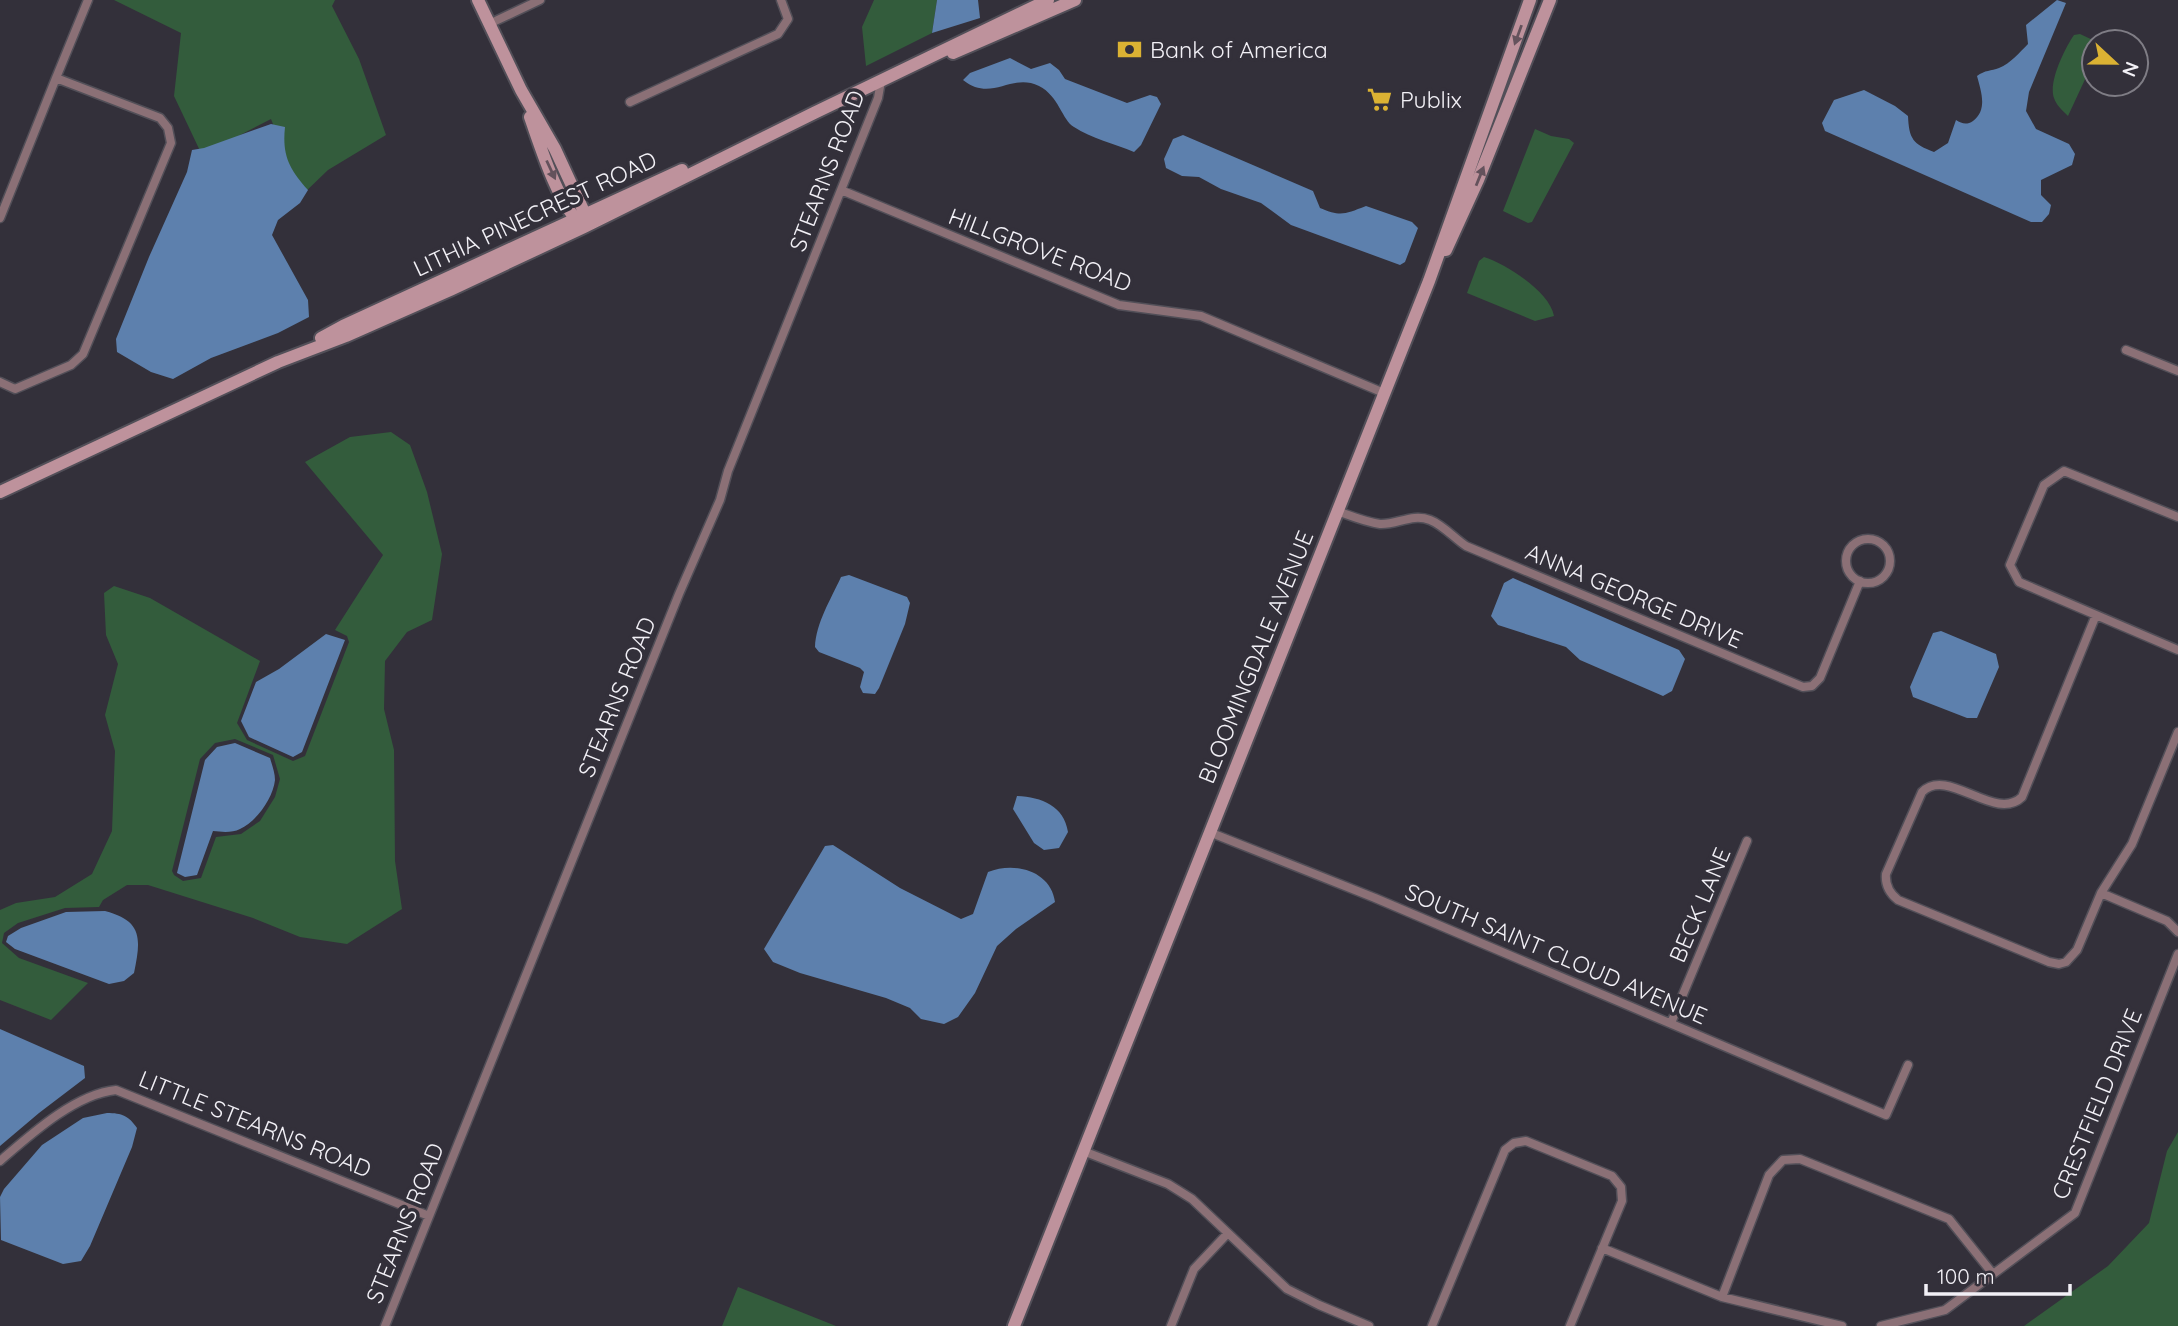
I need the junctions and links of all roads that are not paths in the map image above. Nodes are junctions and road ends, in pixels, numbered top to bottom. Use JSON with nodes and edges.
{"nodes":[{"id":1,"x":88,"y":0,"type":"edge"},
{"id":2,"x":478,"y":0,"type":"edge"},
{"id":3,"x":540,"y":0,"type":"edge"},
{"id":4,"x":781,"y":0,"type":"edge"},
{"id":5,"x":1048,"y":0,"type":"edge"},
{"id":6,"x":1075,"y":0,"type":"edge"},
{"id":7,"x":1531,"y":0,"type":"edge"},
{"id":8,"x":1550,"y":0,"type":"edge"},
{"id":9,"x":489,"y":24,"type":"junction"},
{"id":10,"x":919,"y":64,"type":"junction"},
{"id":11,"x":56,"y":78,"type":"junction"},
{"id":12,"x":881,"y":81,"type":"junction"},
{"id":13,"x":521,"y":90,"type":"junction"},
{"id":14,"x":631,"y":102,"type":"dead end"},
{"id":15,"x":841,"y":190,"type":"junction"},
{"id":16,"x":566,"y":204,"type":"junction"},
{"id":17,"x":0,"y":218,"type":"edge"},
{"id":18,"x":581,"y":220,"type":"junction"},
{"id":19,"x":560,"y":225,"type":"junction"},
{"id":20,"x":1429,"y":281,"type":"junction"},
{"id":21,"x":2126,"y":350,"type":"dead end"},
{"id":22,"x":278,"y":362,"type":"junction"},
{"id":23,"x":2178,"y":371,"type":"edge"},
{"id":24,"x":0,"y":382,"type":"edge"},
{"id":25,"x":1384,"y":393,"type":"junction"},
{"id":26,"x":0,"y":492,"type":"edge"},
{"id":27,"x":1337,"y":511,"type":"junction"},
{"id":28,"x":2178,"y":517,"type":"edge"},
{"id":29,"x":1860,"y":582,"type":"junction"},
{"id":30,"x":2096,"y":615,"type":"junction"},
{"id":31,"x":2178,"y":650,"type":"edge"},
{"id":32,"x":2178,"y":733,"type":"edge"},
{"id":33,"x":1209,"y":832,"type":"junction"},
{"id":34,"x":1747,"y":841,"type":"dead end"},
{"id":35,"x":2101,"y":893,"type":"junction"},
{"id":36,"x":2178,"y":933,"type":"edge"},
{"id":37,"x":2178,"y":954,"type":"edge"},
{"id":38,"x":1671,"y":1024,"type":"junction"},
{"id":39,"x":1908,"y":1065,"type":"dead end"},
{"id":40,"x":1083,"y":1151,"type":"junction"},
{"id":41,"x":0,"y":1161,"type":"edge"},
{"id":42,"x":429,"y":1216,"type":"junction"},
{"id":43,"x":1228,"y":1233,"type":"junction"},
{"id":44,"x":1602,"y":1248,"type":"junction"},
{"id":45,"x":1993,"y":1274,"type":"junction"},
{"id":46,"x":1722,"y":1297,"type":"junction"},
{"id":47,"x":385,"y":1326,"type":"edge"},
{"id":48,"x":1014,"y":1326,"type":"edge"},
{"id":49,"x":1171,"y":1326,"type":"edge"},
{"id":50,"x":1369,"y":1326,"type":"edge"},
{"id":51,"x":1432,"y":1326,"type":"edge"},
{"id":52,"x":1570,"y":1326,"type":"edge"},
{"id":53,"x":1842,"y":1326,"type":"edge"},
{"id":54,"x":1881,"y":1326,"type":"edge"}],
"edges":[{"from":1,"to":11,"type":"street"},
{"from":2,"to":9,"type":"main road"},
{"from":3,"to":9,"type":"street"},
{"from":4,"to":14,"type":"street"},
{"from":5,"to":10,"type":"main road","name":"LITHIA PINECREST ROAD"},
{"from":6,"to":10,"type":"main road","name":"LITHIA PINECREST ROAD"},
{"from":7,"to":20,"type":"main road","name":"BLOOMINGDALE AVENUE","one_way":true},
{"from":20,"to":8,"type":"main road","one_way":true},
{"from":9,"to":13,"type":"main road"},
{"from":10,"to":12,"type":"main road","name":"LITHIA PINECREST ROAD"},
{"from":11,"to":17,"type":"street"},
{"from":11,"to":24,"type":"street"},
{"from":12,"to":15,"type":"street","name":"STEARNS ROAD"},
{"from":12,"to":18,"type":"main road","name":"LITHIA PINECREST ROAD"},
{"from":13,"to":16,"type":"main road","one_way":true},
{"from":13,"to":18,"type":"main road"},
{"from":15,"to":25,"type":"street","name":"HILLGROVE ROAD"},
{"from":15,"to":42,"type":"street","name":"STEARNS ROAD"},
{"from":16,"to":18,"type":"main road"},
{"from":16,"to":19,"type":"main road"},
{"from":18,"to":19,"type":"main road","name":"LITHIA PINECREST ROAD"},
{"from":18,"to":22,"type":"main road","name":"LITHIA PINECREST ROAD"},
{"from":19,"to":22,"type":"main road","name":"LITHIA PINECREST ROAD"},
{"from":20,"to":25,"type":"main road","name":"BLOOMINGDALE AVENUE"},
{"from":21,"to":23,"type":"street"},
{"from":22,"to":26,"type":"main road","name":"LITHIA PINECREST ROAD"},
{"from":25,"to":27,"type":"main road","name":"BLOOMINGDALE AVENUE"},
{"from":27,"to":29,"type":"street","name":"ANNA GEORGE DRIVE"},
{"from":27,"to":33,"type":"main road","name":"BLOOMINGDALE AVENUE"},
{"from":28,"to":30,"type":"street"},
{"from":29,"to":29,"type":"street"},
{"from":30,"to":31,"type":"street"},
{"from":30,"to":35,"type":"street"},
{"from":32,"to":35,"type":"street"},
{"from":33,"to":38,"type":"street","name":"SOUTH SAINT CLOUD AVENUE"},
{"from":33,"to":40,"type":"main road","name":"BLOOMINGDALE AVENUE"},
{"from":34,"to":38,"type":"street","name":"BECK LANE"},
{"from":35,"to":36,"type":"street"},
{"from":37,"to":45,"type":"street","name":"CRESTFIELD DRIVE"},
{"from":38,"to":39,"type":"street","name":"SOUTH SAINT CLOUD AVENUE"},
{"from":40,"to":43,"type":"street"},
{"from":40,"to":48,"type":"main road","name":"BLOOMINGDALE AVENUE"},
{"from":41,"to":42,"type":"street","name":"LITTLE STEARNS ROAD"},
{"from":42,"to":47,"type":"street","name":"STEARNS ROAD"},
{"from":43,"to":49,"type":"street"},
{"from":43,"to":50,"type":"street"},
{"from":44,"to":46,"type":"street"},
{"from":44,"to":51,"type":"street"},
{"from":44,"to":52,"type":"street"},
{"from":45,"to":46,"type":"street"},
{"from":45,"to":54,"type":"street","name":"CRESTFIELD DRIVE"},
{"from":46,"to":53,"type":"street"}]}
